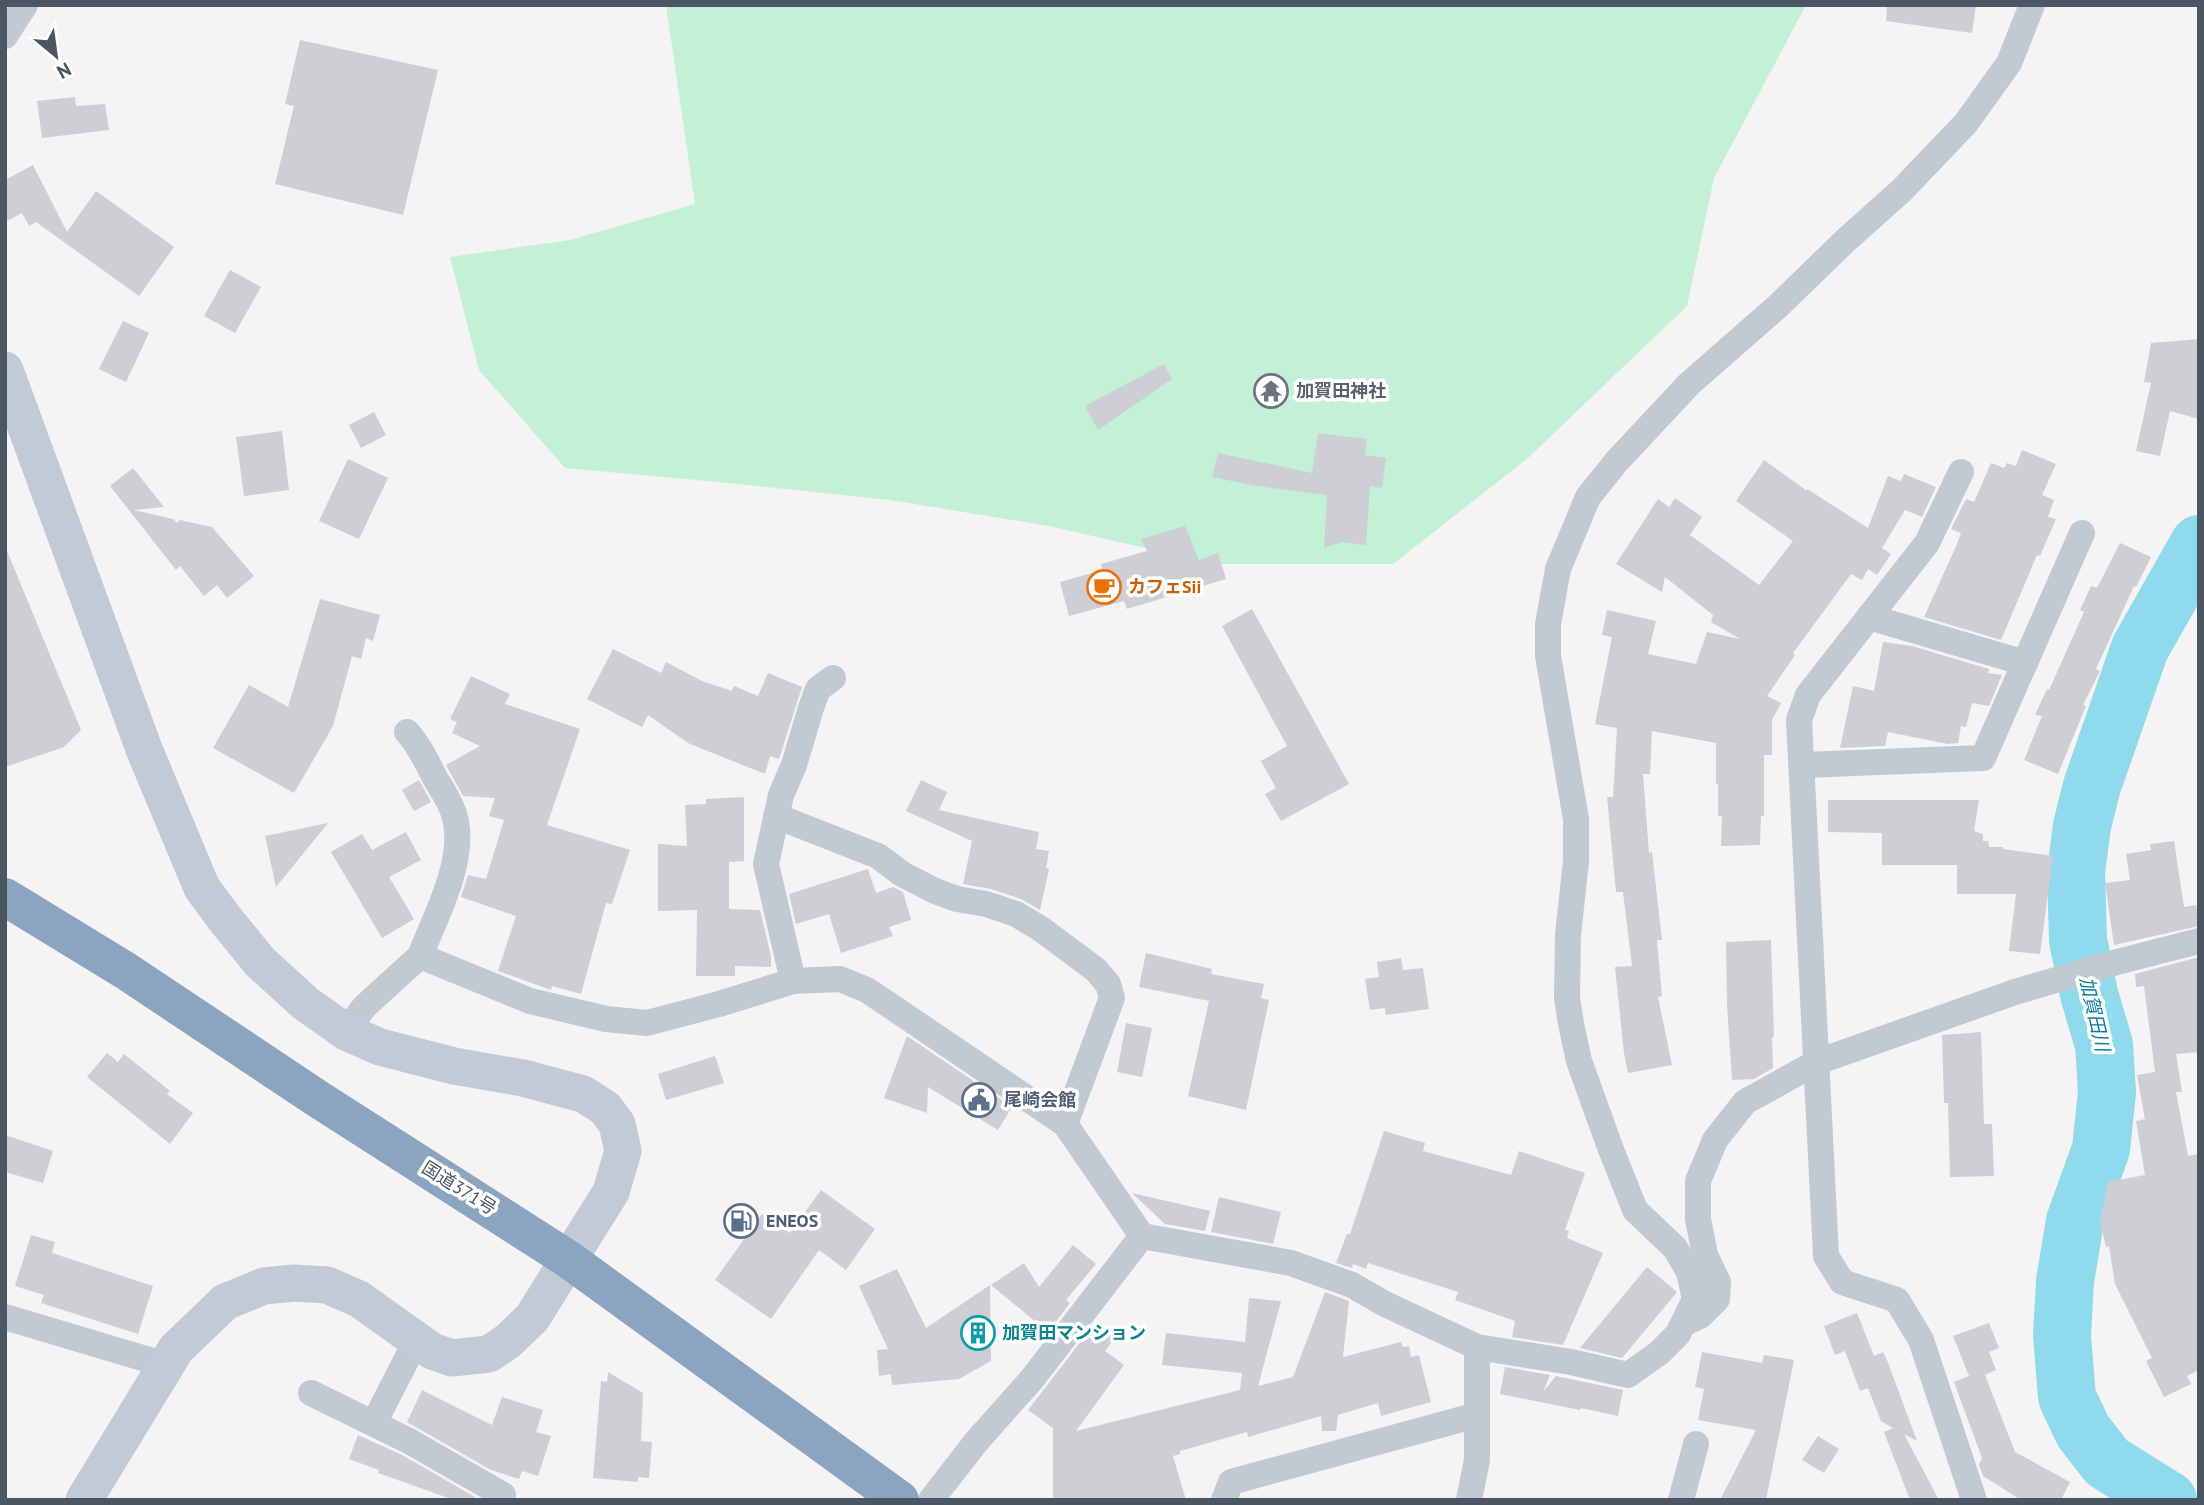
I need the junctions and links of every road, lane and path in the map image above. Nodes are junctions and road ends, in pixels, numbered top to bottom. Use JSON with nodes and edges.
{"nodes":[{"id":1,"x":25,"y":5,"type":"edge"},
{"id":2,"x":2032,"y":5,"type":"edge"},
{"id":3,"x":5,"y":36,"type":"edge"},
{"id":4,"x":5,"y":370,"type":"edge"},
{"id":5,"x":1961,"y":472,"type":"dead end"},
{"id":6,"x":2082,"y":533,"type":"dead end"},
{"id":7,"x":1869,"y":617,"type":"junction"},
{"id":8,"x":2025,"y":663,"type":"junction"},
{"id":9,"x":833,"y":678,"type":"dead end"},
{"id":10,"x":407,"y":732,"type":"dead end"},
{"id":11,"x":1802,"y":765,"type":"junction"},
{"id":12,"x":776,"y":816,"type":"junction"},
{"id":13,"x":5,"y":897,"type":"edge"},
{"id":14,"x":2199,"y":941,"type":"edge"},
{"id":15,"x":420,"y":956,"type":"junction"},
{"id":16,"x":793,"y":981,"type":"junction"},
{"id":17,"x":346,"y":1031,"type":"junction"},
{"id":18,"x":1817,"y":1062,"type":"junction"},
{"id":19,"x":1065,"y":1124,"type":"junction"},
{"id":20,"x":1142,"y":1236,"type":"junction"},
{"id":21,"x":568,"y":1259,"type":"junction"},
{"id":22,"x":5,"y":1317,"type":"edge"},
{"id":23,"x":1683,"y":1324,"type":"junction"},
{"id":24,"x":417,"y":1339,"type":"junction"},
{"id":25,"x":1477,"y":1347,"type":"junction"},
{"id":26,"x":166,"y":1365,"type":"junction"},
{"id":27,"x":312,"y":1393,"type":"dead end"},
{"id":28,"x":1477,"y":1415,"type":"junction"},
{"id":29,"x":374,"y":1423,"type":"junction"},
{"id":30,"x":1696,"y":1444,"type":"dead end"},
{"id":31,"x":503,"y":1495,"type":"dead end"},
{"id":32,"x":85,"y":1500,"type":"edge"},
{"id":33,"x":900,"y":1500,"type":"edge"},
{"id":34,"x":931,"y":1500,"type":"edge"},
{"id":35,"x":1224,"y":1500,"type":"edge"},
{"id":36,"x":1469,"y":1500,"type":"edge"},
{"id":37,"x":1681,"y":1500,"type":"edge"},
{"id":38,"x":1974,"y":1500,"type":"edge"}],
"edges":[{"from":1,"to":3,"type":"street"},
{"from":2,"to":23,"type":"street"},
{"from":4,"to":17,"type":"street"},
{"from":5,"to":7,"type":"street"},
{"from":6,"to":8,"type":"street"},
{"from":7,"to":8,"type":"street"},
{"from":7,"to":11,"type":"street"},
{"from":8,"to":11,"type":"street"},
{"from":9,"to":12,"type":"street"},
{"from":10,"to":15,"type":"street"},
{"from":11,"to":18,"type":"street"},
{"from":12,"to":16,"type":"street"},
{"from":12,"to":19,"type":"street"},
{"from":13,"to":21,"type":"highway","name":"国道371号"},
{"from":14,"to":18,"type":"street"},
{"from":15,"to":16,"type":"street"},
{"from":15,"to":17,"type":"street"},
{"from":16,"to":19,"type":"street"},
{"from":17,"to":21,"type":"street"},
{"from":18,"to":23,"type":"street"},
{"from":18,"to":38,"type":"street"},
{"from":19,"to":20,"type":"street"},
{"from":20,"to":25,"type":"street"},
{"from":20,"to":34,"type":"street"},
{"from":21,"to":24,"type":"street"},
{"from":21,"to":33,"type":"highway","name":"国道371号"},
{"from":22,"to":26,"type":"street"},
{"from":23,"to":25,"type":"street"},
{"from":24,"to":26,"type":"street"},
{"from":24,"to":29,"type":"street"},
{"from":25,"to":28,"type":"street"},
{"from":26,"to":32,"type":"street"},
{"from":27,"to":29,"type":"street"},
{"from":28,"to":35,"type":"street"},
{"from":28,"to":36,"type":"street"},
{"from":29,"to":31,"type":"street"},
{"from":30,"to":37,"type":"street"}]}
